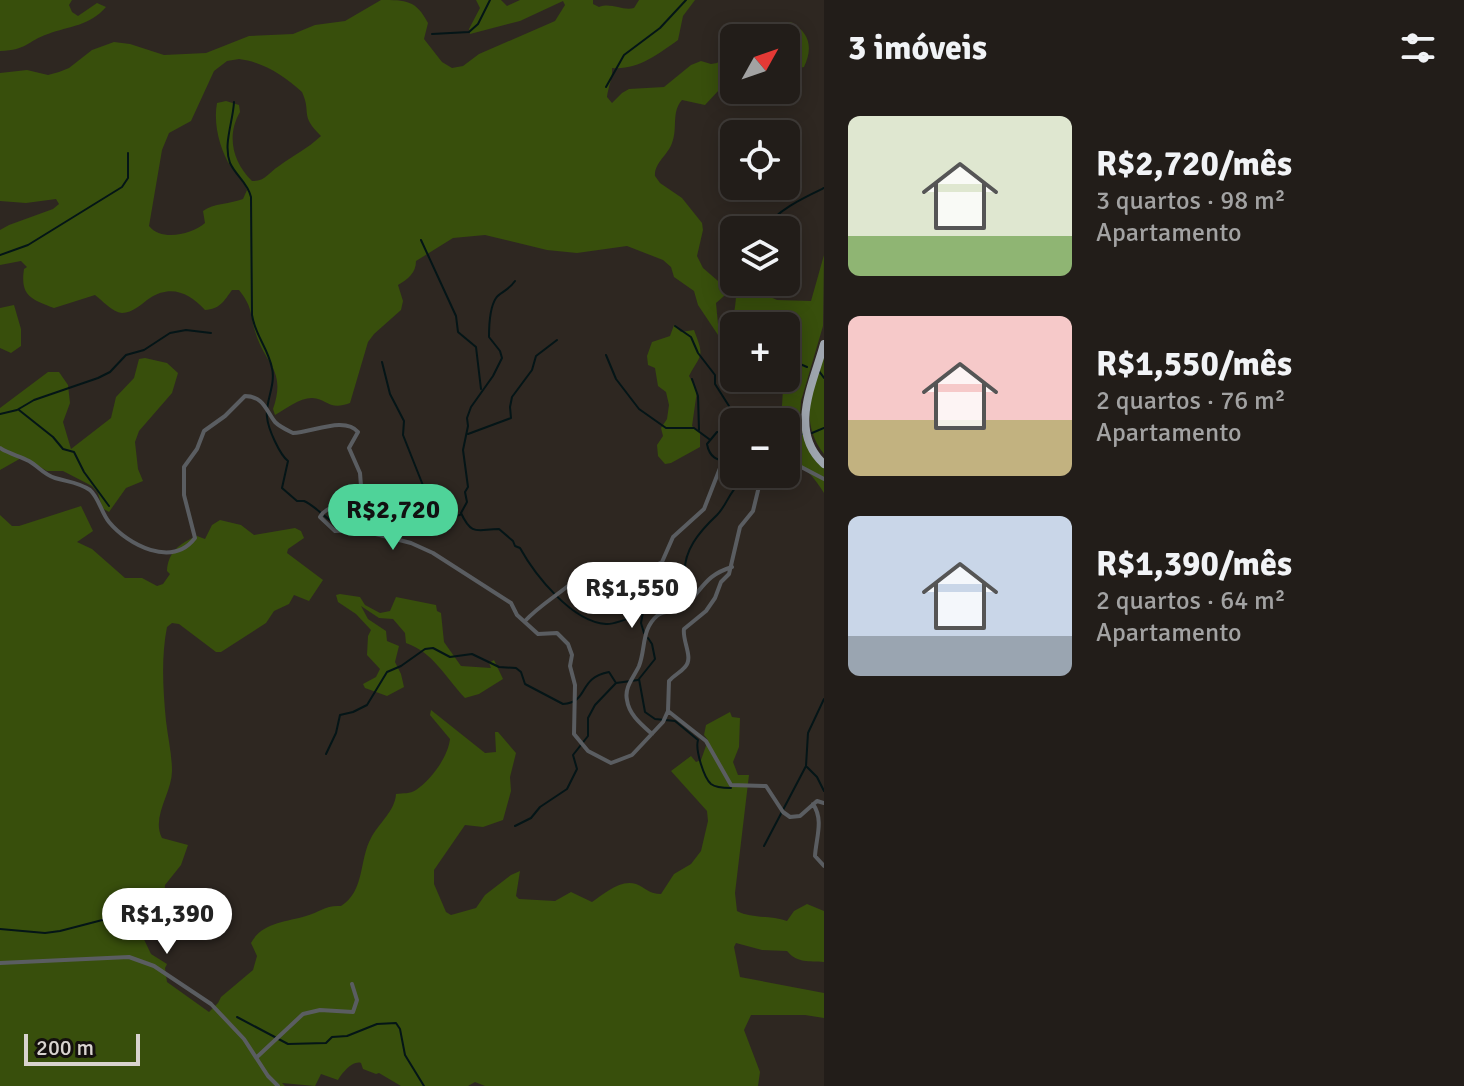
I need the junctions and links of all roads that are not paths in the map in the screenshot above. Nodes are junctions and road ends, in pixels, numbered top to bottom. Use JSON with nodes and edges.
{"nodes":[{"id":1,"x":824,"y":344,"type":"edge"},
{"id":2,"x":0,"y":448,"type":"edge"},
{"id":3,"x":800,"y":464,"type":"edge"},
{"id":4,"x":824,"y":464,"type":"edge"},
{"id":5,"x":720,"y":468,"type":"edge"},
{"id":6,"x":824,"y":479,"type":"edge"},
{"id":7,"x":759,"y":488,"type":"edge"},
{"id":8,"x":732,"y":567,"type":"junction"},
{"id":9,"x":524,"y":622,"type":"junction"},
{"id":10,"x":668,"y":711,"type":"junction"},
{"id":11,"x":652,"y":734,"type":"junction"},
{"id":12,"x":824,"y":803,"type":"edge"},
{"id":13,"x":813,"y":804,"type":"junction"},
{"id":14,"x":824,"y":866,"type":"edge"},
{"id":15,"x":0,"y":963,"type":"edge"},
{"id":16,"x":352,"y":984,"type":"dead end"},
{"id":17,"x":257,"y":1057,"type":"junction"},
{"id":18,"x":278,"y":1086,"type":"edge"}],
"edges":[{"from":1,"to":4,"type":"highway"},
{"from":2,"to":9,"type":"street"},
{"from":3,"to":6,"type":"street"},
{"from":5,"to":9,"type":"street"},
{"from":7,"to":8,"type":"street"},
{"from":8,"to":10,"type":"street"},
{"from":8,"to":11,"type":"street"},
{"from":9,"to":11,"type":"street"},
{"from":10,"to":11,"type":"street"},
{"from":10,"to":13,"type":"street"},
{"from":12,"to":13,"type":"street"},
{"from":13,"to":14,"type":"street"},
{"from":15,"to":17,"type":"street"},
{"from":16,"to":17,"type":"street"},
{"from":17,"to":18,"type":"street"}]}
